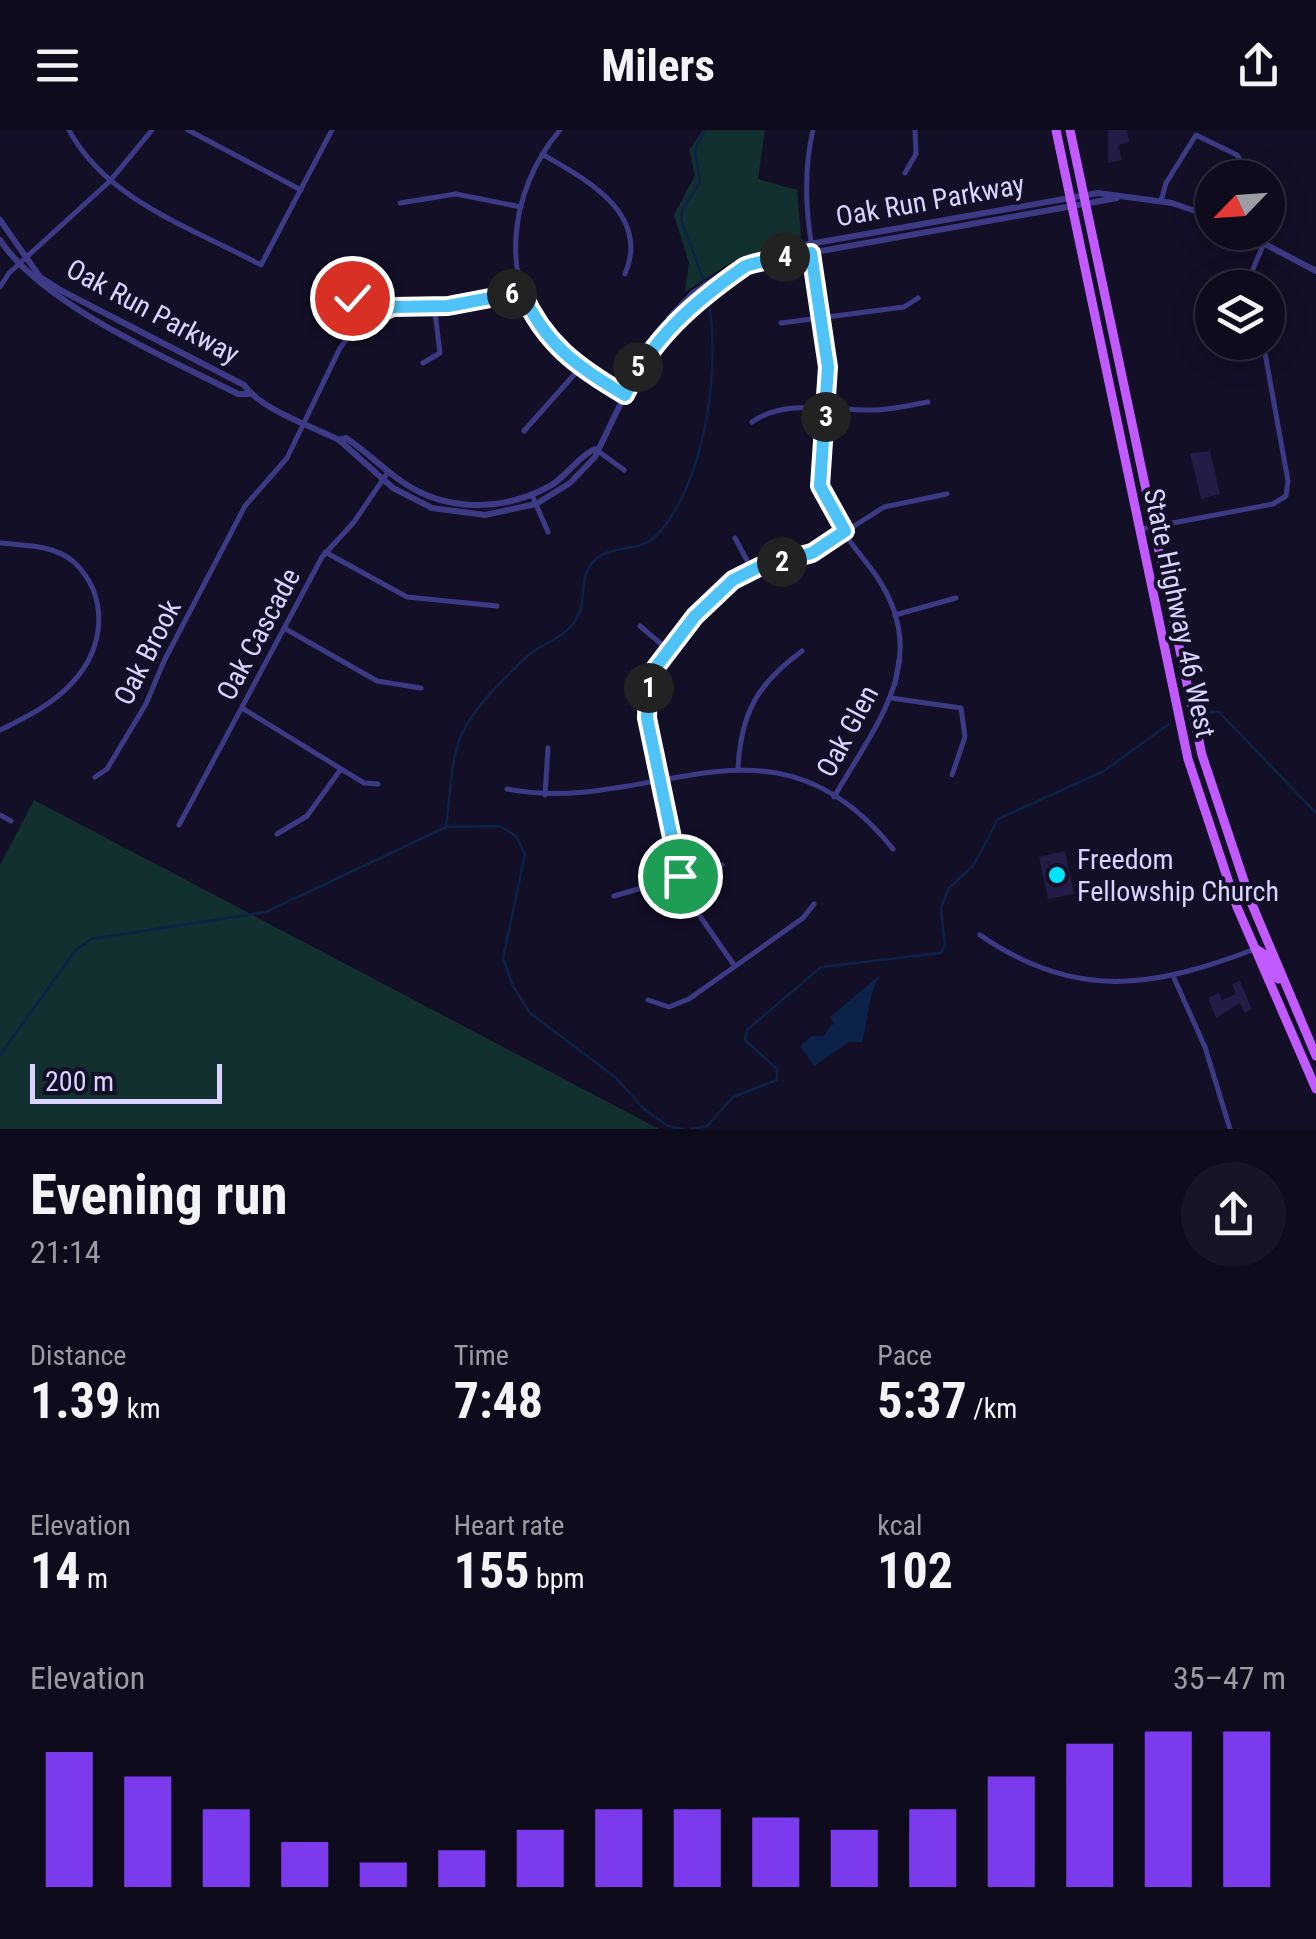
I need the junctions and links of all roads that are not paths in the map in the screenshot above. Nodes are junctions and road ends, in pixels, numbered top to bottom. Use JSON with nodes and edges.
{"nodes":[{"id":1,"x":69,"y":130,"type":"edge"},
{"id":2,"x":152,"y":130,"type":"edge"},
{"id":3,"x":188,"y":130,"type":"edge"},
{"id":4,"x":332,"y":130,"type":"edge"},
{"id":5,"x":560,"y":130,"type":"edge"},
{"id":6,"x":813,"y":130,"type":"edge"},
{"id":7,"x":916,"y":130,"type":"edge"},
{"id":8,"x":1056,"y":130,"type":"edge"},
{"id":9,"x":1070,"y":130,"type":"edge"},
{"id":10,"x":542,"y":154,"type":"junction"},
{"id":11,"x":1241,"y":160,"type":"edge"},
{"id":12,"x":906,"y":173,"type":"dead end"},
{"id":13,"x":110,"y":181,"type":"junction"},
{"id":14,"x":301,"y":190,"type":"junction"},
{"id":15,"x":1085,"y":200,"type":"junction"},
{"id":16,"x":1160,"y":201,"type":"junction"},
{"id":17,"x":400,"y":203,"type":"dead end"},
{"id":18,"x":1071,"y":203,"type":"junction"},
{"id":19,"x":521,"y":206,"type":"junction"},
{"id":20,"x":1195,"y":212,"type":"edge"},
{"id":21,"x":0,"y":220,"type":"edge"},
{"id":22,"x":0,"y":240,"type":"edge"},
{"id":23,"x":810,"y":249,"type":"junction"},
{"id":24,"x":1276,"y":250,"type":"edge"},
{"id":25,"x":22,"y":262,"type":"junction"},
{"id":26,"x":741,"y":268,"type":"junction"},
{"id":27,"x":1316,"y":271,"type":"edge"},
{"id":28,"x":9,"y":273,"type":"junction"},
{"id":29,"x":0,"y":274,"type":"edge"},
{"id":30,"x":626,"y":274,"type":"dead end"},
{"id":31,"x":0,"y":287,"type":"edge"},
{"id":32,"x":522,"y":292,"type":"junction"},
{"id":33,"x":352,"y":298,"type":"dead end"},
{"id":34,"x":918,"y":298,"type":"dead end"},
{"id":35,"x":434,"y":305,"type":"junction"},
{"id":36,"x":682,"y":310,"type":"junction"},
{"id":37,"x":822,"y":321,"type":"junction"},
{"id":38,"x":360,"y":322,"type":"junction"},
{"id":39,"x":781,"y":323,"type":"dead end"},
{"id":40,"x":1266,"y":360,"type":"edge"},
{"id":41,"x":642,"y":361,"type":"junction"},
{"id":42,"x":423,"y":363,"type":"dead end"},
{"id":43,"x":580,"y":368,"type":"junction"},
{"id":44,"x":658,"y":370,"type":"dead end"},
{"id":45,"x":625,"y":395,"type":"junction"},
{"id":46,"x":928,"y":402,"type":"dead end"},
{"id":47,"x":827,"y":407,"type":"junction"},
{"id":48,"x":303,"y":422,"type":"junction"},
{"id":49,"x":752,"y":422,"type":"dead end"},
{"id":50,"x":524,"y":431,"type":"dead end"},
{"id":51,"x":339,"y":440,"type":"junction"},
{"id":52,"x":595,"y":449,"type":"junction"},
{"id":53,"x":624,"y":470,"type":"dead end"},
{"id":54,"x":388,"y":472,"type":"junction"},
{"id":55,"x":382,"y":479,"type":"junction"},
{"id":56,"x":532,"y":494,"type":"junction"},
{"id":57,"x":946,"y":494,"type":"dead end"},
{"id":58,"x":536,"y":504,"type":"junction"},
{"id":59,"x":1152,"y":527,"type":"junction"},
{"id":60,"x":1138,"y":530,"type":"junction"},
{"id":61,"x":845,"y":531,"type":"junction"},
{"id":62,"x":548,"y":532,"type":"dead end"},
{"id":63,"x":736,"y":538,"type":"dead end"},
{"id":64,"x":0,"y":544,"type":"edge"},
{"id":65,"x":325,"y":552,"type":"junction"},
{"id":66,"x":752,"y":570,"type":"junction"},
{"id":67,"x":956,"y":598,"type":"dead end"},
{"id":68,"x":497,"y":606,"type":"dead end"},
{"id":69,"x":895,"y":615,"type":"junction"},
{"id":70,"x":640,"y":626,"type":"dead end"},
{"id":71,"x":284,"y":628,"type":"junction"},
{"id":72,"x":667,"y":650,"type":"junction"},
{"id":73,"x":802,"y":651,"type":"dead end"},
{"id":74,"x":421,"y":688,"type":"dead end"},
{"id":75,"x":891,"y":698,"type":"junction"},
{"id":76,"x":242,"y":708,"type":"junction"},
{"id":77,"x":0,"y":730,"type":"edge"},
{"id":78,"x":548,"y":748,"type":"dead end"},
{"id":79,"x":738,"y":768,"type":"junction"},
{"id":80,"x":341,"y":769,"type":"junction"},
{"id":81,"x":952,"y":775,"type":"dead end"},
{"id":82,"x":94,"y":777,"type":"dead end"},
{"id":83,"x":656,"y":779,"type":"junction"},
{"id":84,"x":378,"y":784,"type":"dead end"},
{"id":85,"x":507,"y":789,"type":"dead end"},
{"id":86,"x":545,"y":795,"type":"junction"},
{"id":87,"x":834,"y":797,"type":"junction"},
{"id":88,"x":0,"y":815,"type":"edge"},
{"id":89,"x":11,"y":821,"type":"dead end"},
{"id":90,"x":179,"y":826,"type":"dead end"},
{"id":91,"x":277,"y":834,"type":"dead end"},
{"id":92,"x":893,"y":849,"type":"dead end"},
{"id":93,"x":722,"y":865,"type":"dead end"},
{"id":94,"x":680,"y":876,"type":"junction"},
{"id":95,"x":614,"y":896,"type":"dead end"},
{"id":96,"x":814,"y":904,"type":"dead end"},
{"id":97,"x":980,"y":935,"type":"dead end"},
{"id":98,"x":1254,"y":949,"type":"junction"},
{"id":99,"x":734,"y":965,"type":"junction"},
{"id":100,"x":1174,"y":978,"type":"junction"},
{"id":101,"x":1286,"y":989,"type":"junction"},
{"id":102,"x":648,"y":1000,"type":"dead end"},
{"id":103,"x":1316,"y":1056,"type":"edge"},
{"id":104,"x":1316,"y":1089,"type":"edge"},
{"id":105,"x":1230,"y":1129,"type":"edge"}],
"edges":[{"from":1,"to":13,"type":"street"},
{"from":2,"to":13,"type":"street"},
{"from":3,"to":14,"type":"street"},
{"from":4,"to":14,"type":"street"},
{"from":5,"to":10,"type":"street"},
{"from":6,"to":23,"type":"street","name":"Oak Glen"},
{"from":7,"to":12,"type":"street"},
{"from":8,"to":18,"type":"main road","name":"State Highway 46 West"},
{"from":9,"to":15,"type":"main road","name":"State Highway 46 West"},
{"from":10,"to":19,"type":"street"},
{"from":10,"to":30,"type":"street"},
{"from":11,"to":16,"type":"street"},
{"from":13,"to":14,"type":"street"},
{"from":13,"to":25,"type":"street"},
{"from":15,"to":16,"type":"street","name":"Oak Run Parkway"},
{"from":15,"to":18,"type":"street","name":"Oak Run Parkway"},
{"from":15,"to":59,"type":"main road","name":"State Highway 46 West"},
{"from":16,"to":20,"type":"street","name":"Oak Run Parkway"},
{"from":17,"to":19,"type":"street"},
{"from":18,"to":23,"type":"street","name":"Oak Run Parkway"},
{"from":18,"to":60,"type":"main road","name":"State Highway 46 West"},
{"from":19,"to":32,"type":"street"},
{"from":21,"to":25,"type":"street","name":"Oak Run Parkway"},
{"from":22,"to":25,"type":"street","name":"Oak Run Parkway"},
{"from":23,"to":26,"type":"street","name":"Oak Run Parkway"},
{"from":23,"to":37,"type":"street","name":"Oak Glen"},
{"from":24,"to":27,"type":"street"},
{"from":25,"to":28,"type":"street"},
{"from":25,"to":48,"type":"street","name":"Oak Run Parkway"},
{"from":26,"to":36,"type":"street","name":"Oak Run Parkway"},
{"from":26,"to":36,"type":"street","name":"Oak Run Parkway"},
{"from":28,"to":29,"type":"street"},
{"from":28,"to":31,"type":"street"},
{"from":32,"to":35,"type":"street"},
{"from":32,"to":43,"type":"street"},
{"from":33,"to":38,"type":"street"},
{"from":34,"to":37,"type":"street"},
{"from":35,"to":38,"type":"street"},
{"from":35,"to":42,"type":"street"},
{"from":36,"to":41,"type":"street","name":"Oak Run Parkway"},
{"from":37,"to":39,"type":"street"},
{"from":37,"to":47,"type":"street","name":"Oak Glen"},
{"from":38,"to":48,"type":"street","name":"Oak Brook"},
{"from":40,"to":59,"type":"street"},
{"from":41,"to":44,"type":"street"},
{"from":41,"to":45,"type":"street","name":"Oak Run Parkway"},
{"from":43,"to":45,"type":"street"},
{"from":43,"to":50,"type":"street"},
{"from":45,"to":52,"type":"street","name":"Oak Run Parkway"},
{"from":46,"to":47,"type":"street"},
{"from":47,"to":49,"type":"street"},
{"from":47,"to":61,"type":"street","name":"Oak Glen"},
{"from":48,"to":51,"type":"street","name":"Oak Run Parkway"},
{"from":48,"to":82,"type":"street","name":"Oak Brook"},
{"from":51,"to":54,"type":"street","name":"Oak Run Parkway"},
{"from":51,"to":55,"type":"street","name":"Oak Run Parkway"},
{"from":52,"to":53,"type":"street"},
{"from":52,"to":56,"type":"street","name":"Oak Run Parkway"},
{"from":52,"to":58,"type":"street","name":"Oak Run Parkway"},
{"from":54,"to":55,"type":"street","name":"Oak Cascade"},
{"from":54,"to":56,"type":"street","name":"Oak Run Parkway"},
{"from":55,"to":58,"type":"street","name":"Oak Run Parkway"},
{"from":55,"to":65,"type":"street","name":"Oak Cascade"},
{"from":56,"to":58,"type":"street"},
{"from":57,"to":61,"type":"street"},
{"from":58,"to":62,"type":"street"},
{"from":59,"to":60,"type":"street"},
{"from":59,"to":101,"type":"main road","name":"State Highway 46 West"},
{"from":60,"to":98,"type":"main road","name":"State Highway 46 West"},
{"from":61,"to":66,"type":"street"},
{"from":61,"to":69,"type":"street","name":"Oak Glen"},
{"from":63,"to":66,"type":"street"},
{"from":64,"to":77,"type":"street"},
{"from":65,"to":68,"type":"street"},
{"from":65,"to":71,"type":"street","name":"Oak Cascade"},
{"from":66,"to":72,"type":"street"},
{"from":67,"to":69,"type":"street"},
{"from":69,"to":75,"type":"street","name":"Oak Glen"},
{"from":70,"to":72,"type":"street"},
{"from":71,"to":74,"type":"street"},
{"from":71,"to":76,"type":"street","name":"Oak Cascade"},
{"from":72,"to":83,"type":"street"},
{"from":73,"to":79,"type":"street"},
{"from":75,"to":81,"type":"street"},
{"from":75,"to":87,"type":"street","name":"Oak Glen"},
{"from":76,"to":80,"type":"street"},
{"from":76,"to":90,"type":"street","name":"Oak Cascade"},
{"from":78,"to":86,"type":"street"},
{"from":79,"to":83,"type":"street"},
{"from":79,"to":87,"type":"street"},
{"from":80,"to":84,"type":"street"},
{"from":80,"to":91,"type":"street"},
{"from":83,"to":86,"type":"street"},
{"from":83,"to":94,"type":"street"},
{"from":85,"to":86,"type":"street"},
{"from":87,"to":92,"type":"street"},
{"from":88,"to":89,"type":"street"},
{"from":93,"to":94,"type":"street"},
{"from":94,"to":95,"type":"street"},
{"from":94,"to":99,"type":"street"},
{"from":96,"to":99,"type":"street"},
{"from":97,"to":100,"type":"street"},
{"from":98,"to":100,"type":"street"},
{"from":98,"to":101,"type":"main road"},
{"from":98,"to":104,"type":"main road","name":"State Highway 46 West"},
{"from":99,"to":102,"type":"street"},
{"from":100,"to":105,"type":"street"},
{"from":101,"to":103,"type":"main road","name":"State Highway 46 West"}]}
